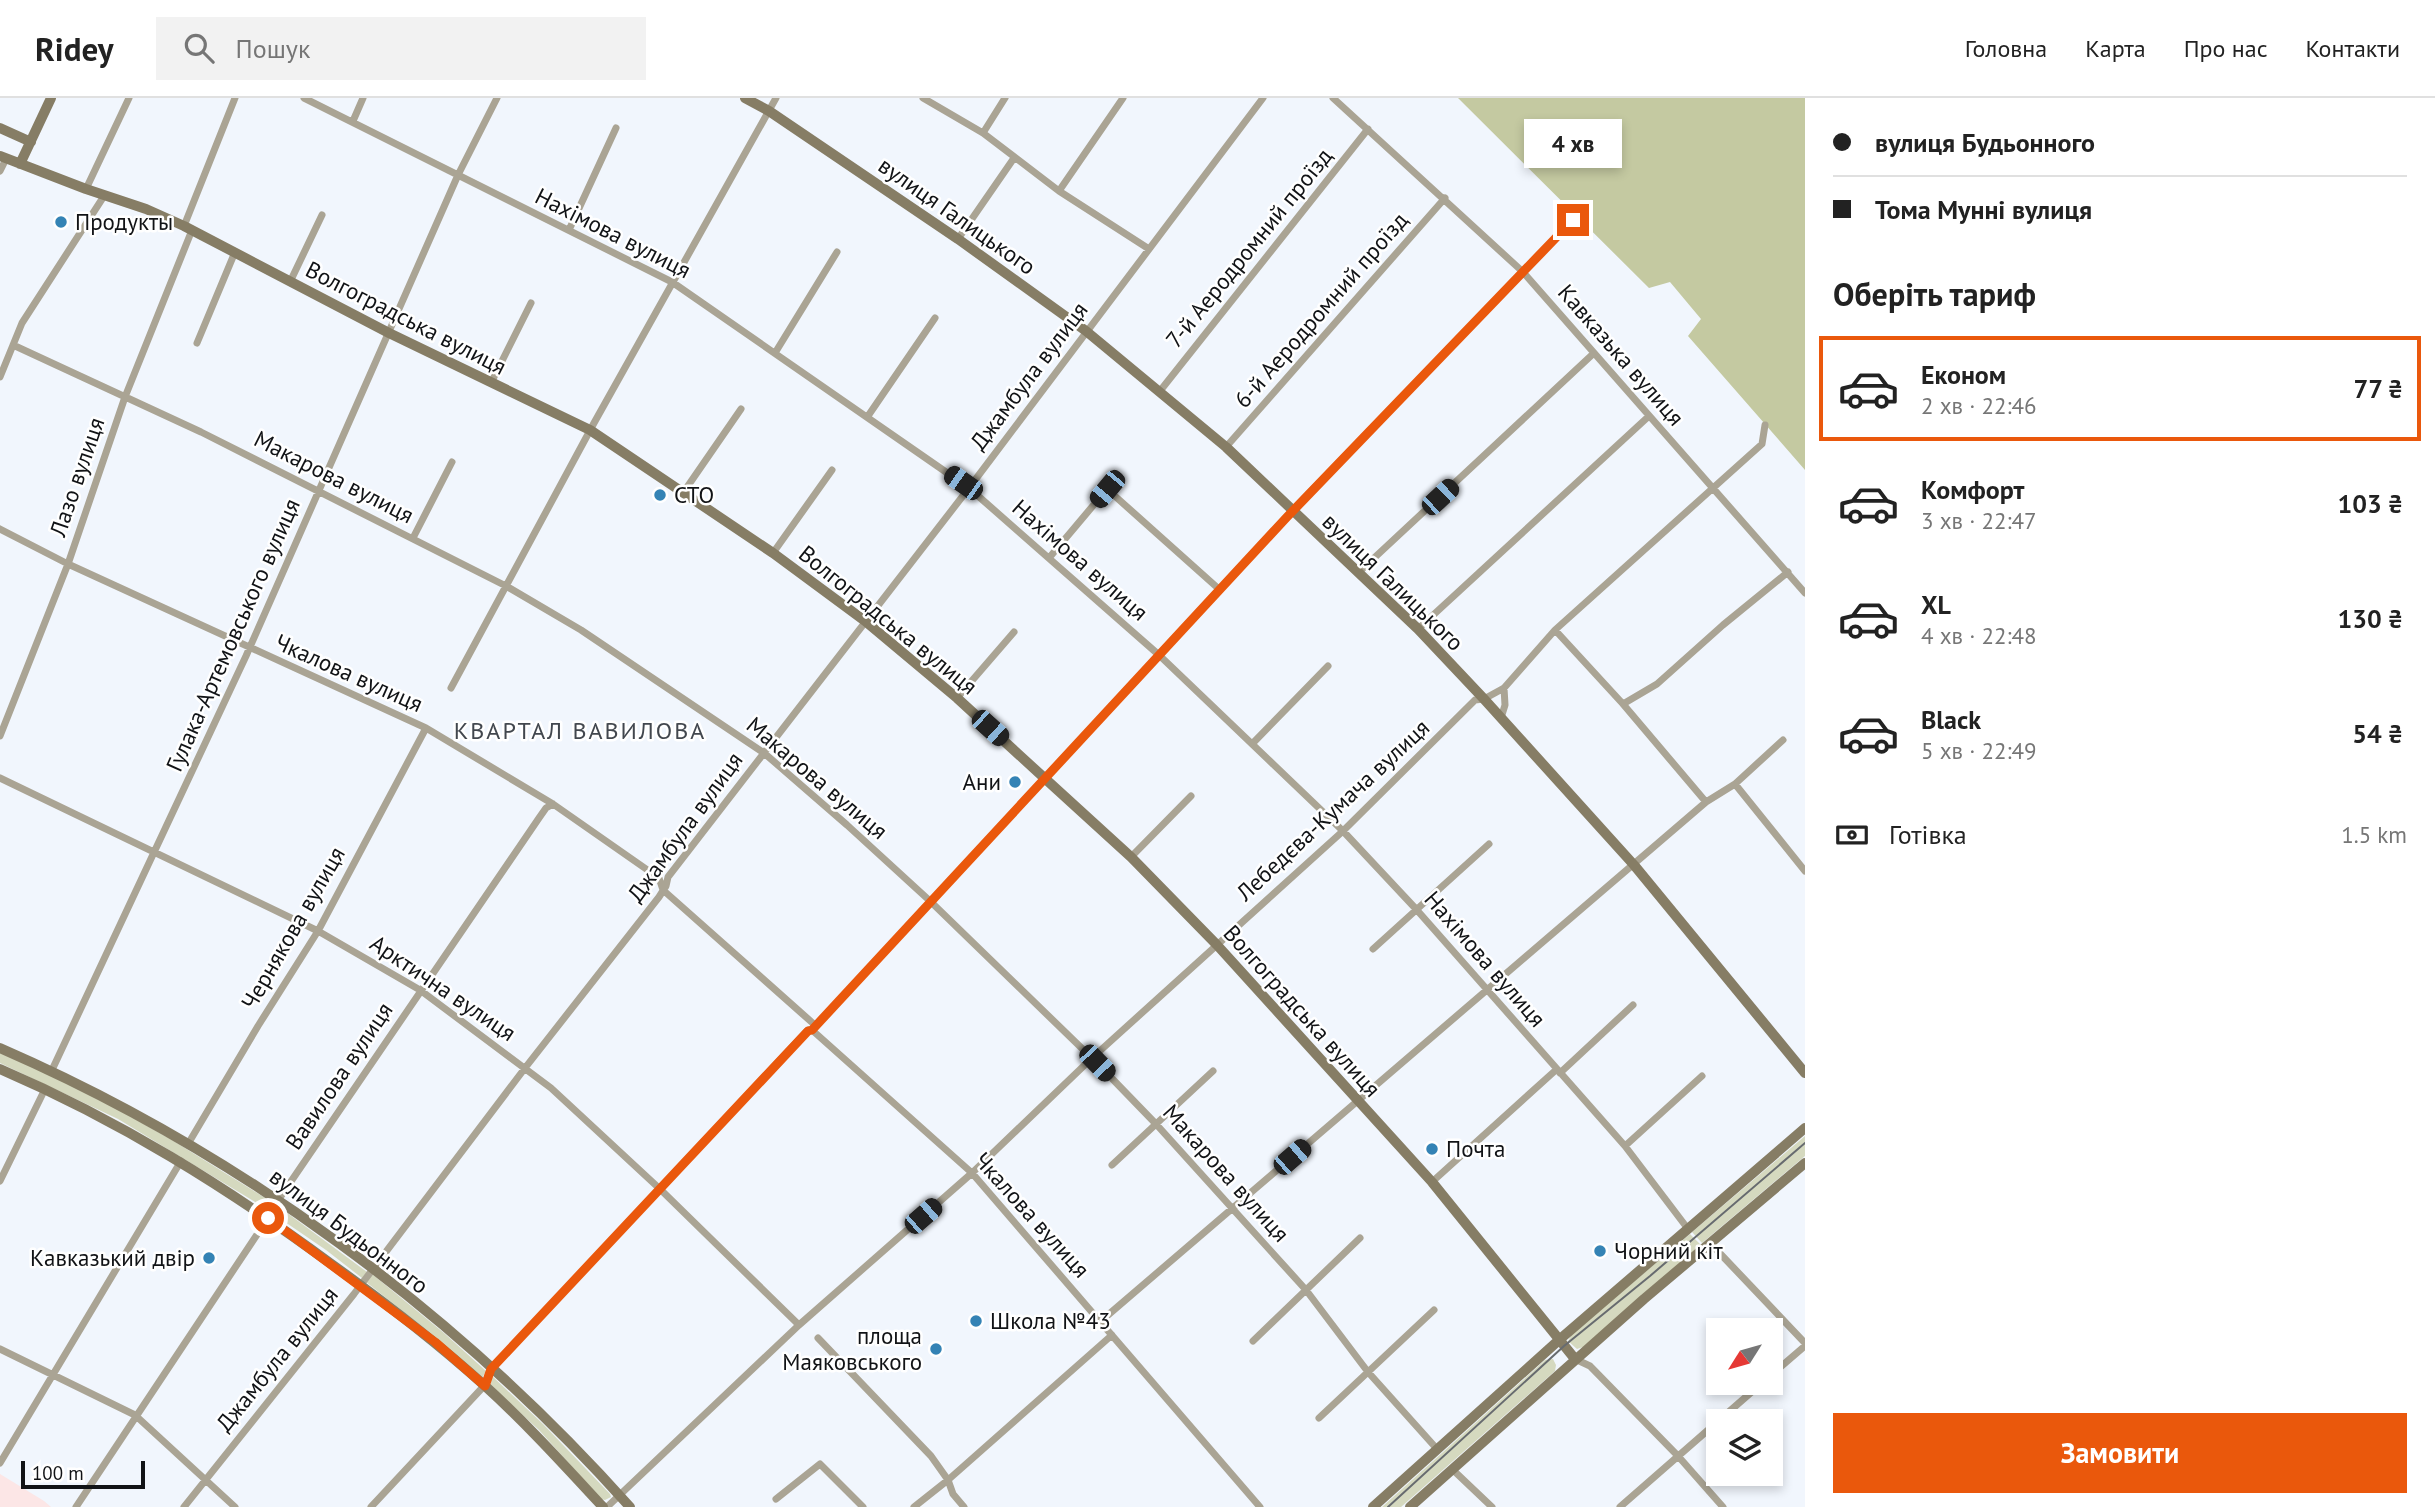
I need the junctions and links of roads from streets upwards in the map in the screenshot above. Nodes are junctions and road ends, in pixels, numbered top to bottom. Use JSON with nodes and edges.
{"nodes":[{"id":1,"x":51,"y":98,"type":"edge"},
{"id":2,"x":130,"y":98,"type":"edge"},
{"id":3,"x":235,"y":98,"type":"edge"},
{"id":4,"x":304,"y":98,"type":"edge"},
{"id":5,"x":363,"y":98,"type":"edge"},
{"id":6,"x":497,"y":98,"type":"edge"},
{"id":7,"x":745,"y":98,"type":"edge"},
{"id":8,"x":776,"y":98,"type":"edge"},
{"id":9,"x":923,"y":98,"type":"edge"},
{"id":10,"x":1005,"y":98,"type":"edge"},
{"id":11,"x":1124,"y":98,"type":"edge"},
{"id":12,"x":1263,"y":98,"type":"edge"},
{"id":13,"x":1333,"y":98,"type":"edge"},
{"id":14,"x":769,"y":111,"type":"junction"},
{"id":15,"x":353,"y":121,"type":"junction"},
{"id":16,"x":0,"y":128,"type":"edge"},
{"id":17,"x":617,"y":128,"type":"dead end"},
{"id":18,"x":1368,"y":129,"type":"junction"},
{"id":19,"x":983,"y":133,"type":"junction"},
{"id":20,"x":31,"y":142,"type":"junction"},
{"id":21,"x":3,"y":157,"type":"edge"},
{"id":22,"x":1014,"y":158,"type":"junction"},
{"id":23,"x":20,"y":164,"type":"junction"},
{"id":24,"x":0,"y":171,"type":"edge"},
{"id":25,"x":458,"y":175,"type":"junction"},
{"id":26,"x":86,"y":190,"type":"junction"},
{"id":27,"x":1059,"y":191,"type":"junction"},
{"id":28,"x":104,"y":196,"type":"junction"},
{"id":29,"x":1445,"y":198,"type":"junction"},
{"id":30,"x":322,"y":215,"type":"dead end"},
{"id":31,"x":1573,"y":220,"type":"dead end"},
{"id":32,"x":188,"y":228,"type":"junction"},
{"id":33,"x":569,"y":230,"type":"junction"},
{"id":34,"x":958,"y":239,"type":"junction"},
{"id":35,"x":1149,"y":249,"type":"junction"},
{"id":36,"x":837,"y":252,"type":"dead end"},
{"id":37,"x":235,"y":253,"type":"junction"},
{"id":38,"x":1523,"y":272,"type":"junction"},
{"id":39,"x":290,"y":282,"type":"junction"},
{"id":40,"x":672,"y":282,"type":"junction"},
{"id":41,"x":531,"y":303,"type":"dead end"},
{"id":42,"x":935,"y":318,"type":"dead end"},
{"id":43,"x":1086,"y":331,"type":"junction"},
{"id":44,"x":389,"y":333,"type":"junction"},
{"id":45,"x":197,"y":343,"type":"dead end"},
{"id":46,"x":13,"y":345,"type":"junction"},
{"id":47,"x":775,"y":353,"type":"junction"},
{"id":48,"x":1594,"y":353,"type":"junction"},
{"id":49,"x":0,"y":377,"type":"edge"},
{"id":50,"x":491,"y":383,"type":"junction"},
{"id":51,"x":1160,"y":391,"type":"junction"},
{"id":52,"x":125,"y":397,"type":"junction"},
{"id":53,"x":741,"y":409,"type":"dead end"},
{"id":54,"x":868,"y":416,"type":"junction"},
{"id":55,"x":1648,"y":416,"type":"junction"},
{"id":56,"x":1765,"y":425,"type":"dead end"},
{"id":57,"x":590,"y":430,"type":"junction"},
{"id":58,"x":1226,"y":447,"type":"junction"},
{"id":59,"x":452,"y":462,"type":"dead end"},
{"id":60,"x":832,"y":470,"type":"dead end"},
{"id":61,"x":1118,"y":476,"type":"dead end"},
{"id":62,"x":969,"y":488,"type":"junction"},
{"id":63,"x":1713,"y":488,"type":"junction"},
{"id":64,"x":1107,"y":489,"type":"junction"},
{"id":65,"x":319,"y":490,"type":"junction"},
{"id":66,"x":683,"y":493,"type":"junction"},
{"id":67,"x":1292,"y":511,"type":"junction"},
{"id":68,"x":0,"y":529,"type":"edge"},
{"id":69,"x":413,"y":538,"type":"junction"},
{"id":70,"x":773,"y":554,"type":"junction"},
{"id":71,"x":1049,"y":558,"type":"junction"},
{"id":72,"x":68,"y":564,"type":"junction"},
{"id":73,"x":1788,"y":572,"type":"junction"},
{"id":74,"x":1358,"y":573,"type":"junction"},
{"id":75,"x":506,"y":586,"type":"junction"},
{"id":76,"x":1220,"y":590,"type":"junction"},
{"id":77,"x":1805,"y":593,"type":"edge"},
{"id":78,"x":865,"y":621,"type":"junction"},
{"id":79,"x":1418,"y":629,"type":"junction"},
{"id":80,"x":1555,"y":630,"type":"junction"},
{"id":81,"x":1014,"y":632,"type":"dead end"},
{"id":82,"x":249,"y":648,"type":"junction"},
{"id":83,"x":1159,"y":655,"type":"junction"},
{"id":84,"x":1328,"y":666,"type":"dead end"},
{"id":85,"x":451,"y":688,"type":"dead end"},
{"id":86,"x":1504,"y":688,"type":"junction"},
{"id":87,"x":957,"y":698,"type":"junction"},
{"id":88,"x":1484,"y":699,"type":"junction"},
{"id":89,"x":1623,"y":704,"type":"junction"},
{"id":90,"x":1501,"y":718,"type":"junction"},
{"id":91,"x":426,"y":729,"type":"junction"},
{"id":92,"x":0,"y":736,"type":"edge"},
{"id":93,"x":1783,"y":740,"type":"dead end"},
{"id":94,"x":1253,"y":743,"type":"junction"},
{"id":95,"x":764,"y":752,"type":"junction"},
{"id":96,"x":0,"y":778,"type":"edge"},
{"id":97,"x":1045,"y":778,"type":"junction"},
{"id":98,"x":1735,"y":784,"type":"junction"},
{"id":99,"x":1191,"y":796,"type":"dead end"},
{"id":100,"x":1706,"y":802,"type":"junction"},
{"id":101,"x":552,"y":804,"type":"junction"},
{"id":102,"x":1343,"y":831,"type":"junction"},
{"id":103,"x":1489,"y":845,"type":"dead end"},
{"id":104,"x":155,"y":851,"type":"junction"},
{"id":105,"x":1131,"y":857,"type":"junction"},
{"id":106,"x":1634,"y":866,"type":"junction"},
{"id":107,"x":1805,"y":871,"type":"edge"},
{"id":108,"x":663,"y":890,"type":"junction"},
{"id":109,"x":930,"y":901,"type":"junction"},
{"id":110,"x":1416,"y":909,"type":"junction"},
{"id":111,"x":318,"y":931,"type":"junction"},
{"id":112,"x":1217,"y":945,"type":"junction"},
{"id":113,"x":1373,"y":949,"type":"dead end"},
{"id":114,"x":420,"y":990,"type":"junction"},
{"id":115,"x":1487,"y":990,"type":"junction"},
{"id":116,"x":1633,"y":1005,"type":"dead end"},
{"id":117,"x":814,"y":1028,"type":"junction"},
{"id":118,"x":0,"y":1048,"type":"edge"},
{"id":119,"x":1092,"y":1058,"type":"junction"},
{"id":120,"x":525,"y":1068,"type":"junction"},
{"id":121,"x":0,"y":1069,"type":"edge"},
{"id":122,"x":52,"y":1070,"type":"junction"},
{"id":123,"x":1213,"y":1071,"type":"dead end"},
{"id":124,"x":1558,"y":1071,"type":"junction"},
{"id":125,"x":1805,"y":1073,"type":"edge"},
{"id":126,"x":1702,"y":1076,"type":"dead end"},
{"id":127,"x":45,"y":1089,"type":"junction"},
{"id":128,"x":1357,"y":1100,"type":"junction"},
{"id":129,"x":1156,"y":1124,"type":"junction"},
{"id":130,"x":1805,"y":1128,"type":"edge"},
{"id":131,"x":188,"y":1144,"type":"junction"},
{"id":132,"x":1625,"y":1146,"type":"junction"},
{"id":133,"x":181,"y":1161,"type":"junction"},
{"id":134,"x":1805,"y":1163,"type":"edge"},
{"id":135,"x":1112,"y":1165,"type":"dead end"},
{"id":136,"x":972,"y":1173,"type":"junction"},
{"id":137,"x":0,"y":1181,"type":"edge"},
{"id":138,"x":1432,"y":1182,"type":"junction"},
{"id":139,"x":661,"y":1190,"type":"junction"},
{"id":140,"x":279,"y":1199,"type":"junction"},
{"id":141,"x":1233,"y":1209,"type":"junction"},
{"id":142,"x":268,"y":1218,"type":"junction"},
{"id":143,"x":1688,"y":1229,"type":"junction"},
{"id":144,"x":1360,"y":1238,"type":"dead end"},
{"id":145,"x":1710,"y":1244,"type":"junction"},
{"id":146,"x":372,"y":1270,"type":"junction"},
{"id":147,"x":360,"y":1285,"type":"junction"},
{"id":148,"x":1306,"y":1290,"type":"junction"},
{"id":149,"x":1434,"y":1310,"type":"dead end"},
{"id":150,"x":1101,"y":1321,"type":"junction"},
{"id":151,"x":799,"y":1325,"type":"junction"},
{"id":152,"x":1111,"y":1335,"type":"junction"},
{"id":153,"x":818,"y":1338,"type":"dead end"},
{"id":154,"x":1559,"y":1340,"type":"junction"},
{"id":155,"x":1253,"y":1341,"type":"dead end"},
{"id":156,"x":1805,"y":1344,"type":"edge"},
{"id":157,"x":0,"y":1349,"type":"edge"},
{"id":158,"x":1575,"y":1359,"type":"junction"},
{"id":159,"x":1783,"y":1364,"type":"edge"},
{"id":160,"x":491,"y":1369,"type":"junction"},
{"id":161,"x":1368,"y":1371,"type":"junction"},
{"id":162,"x":55,"y":1374,"type":"junction"},
{"id":163,"x":485,"y":1386,"type":"junction"},
{"id":164,"x":1748,"y":1395,"type":"edge"},
{"id":165,"x":135,"y":1415,"type":"junction"},
{"id":166,"x":1319,"y":1418,"type":"dead end"},
{"id":167,"x":1437,"y":1449,"type":"junction"},
{"id":168,"x":1678,"y":1456,"type":"junction"},
{"id":169,"x":0,"y":1463,"type":"edge"},
{"id":170,"x":1452,"y":1469,"type":"junction"},
{"id":171,"x":204,"y":1480,"type":"junction"},
{"id":172,"x":948,"y":1480,"type":"junction"},
{"id":173,"x":620,"y":1496,"type":"junction"},
{"id":174,"x":776,"y":1499,"type":"dead end"},
{"id":175,"x":76,"y":1507,"type":"edge"},
{"id":176,"x":184,"y":1507,"type":"edge"},
{"id":177,"x":235,"y":1507,"type":"edge"},
{"id":178,"x":371,"y":1507,"type":"edge"},
{"id":179,"x":605,"y":1507,"type":"edge"},
{"id":180,"x":629,"y":1507,"type":"edge"},
{"id":181,"x":863,"y":1507,"type":"edge"},
{"id":182,"x":914,"y":1507,"type":"edge"},
{"id":183,"x":964,"y":1507,"type":"edge"},
{"id":184,"x":1259,"y":1507,"type":"edge"},
{"id":185,"x":1373,"y":1507,"type":"edge"},
{"id":186,"x":1410,"y":1507,"type":"edge"},
{"id":187,"x":1492,"y":1507,"type":"edge"},
{"id":188,"x":1620,"y":1507,"type":"edge"},
{"id":189,"x":1723,"y":1507,"type":"edge"}],
"edges":[{"from":1,"to":20,"type":"street"},
{"from":2,"to":26,"type":"street"},
{"from":3,"to":32,"type":"street","name":"Лазо вулиця"},
{"from":4,"to":15,"type":"street","name":"Нахімова вулиця"},
{"from":5,"to":15,"type":"street"},
{"from":6,"to":25,"type":"street","name":"Гулака-Артемовського вулиця"},
{"from":7,"to":14,"type":"street","name":"вулиця Галицького"},
{"from":8,"to":14,"type":"street"},
{"from":9,"to":19,"type":"street"},
{"from":10,"to":19,"type":"street"},
{"from":11,"to":27,"type":"street"},
{"from":12,"to":35,"type":"street","name":"Джамбула вулиця"},
{"from":13,"to":18,"type":"street","name":"Кавказька вулиця"},
{"from":14,"to":34,"type":"street","name":"вулиця Галицького"},
{"from":14,"to":40,"type":"street"},
{"from":15,"to":25,"type":"street","name":"Нахімова вулиця"},
{"from":16,"to":20,"type":"street"},
{"from":17,"to":33,"type":"street"},
{"from":18,"to":29,"type":"street","name":"Кавказька вулиця"},
{"from":18,"to":51,"type":"street","name":"7-й Аеродромний проїзд"},
{"from":19,"to":22,"type":"street"},
{"from":20,"to":23,"type":"street"},
{"from":21,"to":23,"type":"street","name":"Волгоградська вулиця"},
{"from":21,"to":24,"type":"street"},
{"from":22,"to":27,"type":"street"},
{"from":22,"to":34,"type":"street"},
{"from":23,"to":26,"type":"street","name":"Волгоградська вулиця"},
{"from":25,"to":33,"type":"street","name":"Нахімова вулиця"},
{"from":25,"to":44,"type":"street","name":"Гулака-Артемовського вулиця"},
{"from":26,"to":28,"type":"street","name":"Волгоградська вулиця"},
{"from":27,"to":35,"type":"street"},
{"from":28,"to":32,"type":"street","name":"Волгоградська вулиця"},
{"from":28,"to":46,"type":"street"},
{"from":29,"to":38,"type":"street","name":"Кавказька вулиця"},
{"from":29,"to":58,"type":"street","name":"6-й Аеродромний проїзд"},
{"from":30,"to":39,"type":"street"},
{"from":31,"to":38,"type":"street"},
{"from":32,"to":37,"type":"street","name":"Волгоградська вулиця"},
{"from":32,"to":52,"type":"street","name":"Лазо вулиця"},
{"from":33,"to":40,"type":"street","name":"Нахімова вулиця"},
{"from":34,"to":43,"type":"street","name":"вулиця Галицького"},
{"from":35,"to":43,"type":"street","name":"Джамбула вулиця"},
{"from":36,"to":47,"type":"street"},
{"from":37,"to":39,"type":"street","name":"Волгоградська вулиця"},
{"from":37,"to":45,"type":"street"},
{"from":38,"to":48,"type":"street","name":"Кавказька вулиця"},
{"from":38,"to":67,"type":"street"},
{"from":39,"to":44,"type":"street","name":"Волгоградська вулиця"},
{"from":40,"to":47,"type":"street","name":"Нахімова вулиця"},
{"from":40,"to":57,"type":"street"},
{"from":41,"to":50,"type":"street"},
{"from":42,"to":54,"type":"street"},
{"from":43,"to":51,"type":"street","name":"вулиця Галицького"},
{"from":43,"to":62,"type":"street","name":"Джамбула вулиця"},
{"from":44,"to":50,"type":"street","name":"Волгоградська вулиця"},
{"from":44,"to":65,"type":"street","name":"Гулака-Артемовського вулиця"},
{"from":46,"to":49,"type":"street"},
{"from":46,"to":52,"type":"street","name":"Макарова вулиця"},
{"from":47,"to":54,"type":"street","name":"Нахімова вулиця"},
{"from":48,"to":55,"type":"street","name":"Кавказька вулиця"},
{"from":48,"to":74,"type":"street"},
{"from":50,"to":57,"type":"street","name":"Волгоградська вулиця"},
{"from":51,"to":58,"type":"street","name":"вулиця Галицького"},
{"from":52,"to":65,"type":"street","name":"Макарова вулиця"},
{"from":52,"to":72,"type":"street","name":"Лазо вулиця"},
{"from":53,"to":66,"type":"street"},
{"from":54,"to":62,"type":"street","name":"Нахімова вулиця"},
{"from":55,"to":63,"type":"street","name":"Кавказька вулиця"},
{"from":55,"to":79,"type":"street"},
{"from":56,"to":63,"type":"street","name":"Лебедєва-Кумача вулиця"},
{"from":57,"to":66,"type":"street","name":"Волгоградська вулиця"},
{"from":57,"to":75,"type":"street"},
{"from":58,"to":67,"type":"street","name":"вулиця Галицького"},
{"from":59,"to":69,"type":"street"},
{"from":60,"to":70,"type":"street"},
{"from":61,"to":64,"type":"street"},
{"from":62,"to":71,"type":"street","name":"Нахімова вулиця"},
{"from":62,"to":78,"type":"street","name":"Джамбула вулиця"},
{"from":63,"to":73,"type":"street","name":"Кавказька вулиця"},
{"from":63,"to":80,"type":"street","name":"Лебедєва-Кумача вулиця"},
{"from":64,"to":71,"type":"street"},
{"from":64,"to":76,"type":"street"},
{"from":65,"to":69,"type":"street","name":"Макарова вулиця"},
{"from":65,"to":82,"type":"street","name":"Гулака-Артемовського вулиця"},
{"from":66,"to":70,"type":"street","name":"Волгоградська вулиця"},
{"from":67,"to":74,"type":"street","name":"вулиця Галицького"},
{"from":67,"to":76,"type":"street"},
{"from":68,"to":72,"type":"street","name":"Чкалова вулиця"},
{"from":69,"to":75,"type":"street","name":"Макарова вулиця"},
{"from":70,"to":78,"type":"street","name":"Волгоградська вулиця"},
{"from":71,"to":83,"type":"street","name":"Нахімова вулиця"},
{"from":72,"to":82,"type":"street","name":"Чкалова вулиця"},
{"from":72,"to":92,"type":"street","name":"Лазо вулиця"},
{"from":73,"to":77,"type":"street","name":"Кавказька вулиця"},
{"from":73,"to":89,"type":"street"},
{"from":74,"to":79,"type":"street","name":"вулиця Галицького"},
{"from":75,"to":85,"type":"street"},
{"from":75,"to":95,"type":"street","name":"Макарова вулиця"},
{"from":76,"to":83,"type":"street"},
{"from":78,"to":87,"type":"street","name":"Волгоградська вулиця"},
{"from":78,"to":95,"type":"street","name":"Джамбула вулиця"},
{"from":79,"to":88,"type":"street","name":"вулиця Галицького"},
{"from":80,"to":86,"type":"street","name":"Лебедєва-Кумача вулиця"},
{"from":80,"to":89,"type":"street"},
{"from":81,"to":87,"type":"street"},
{"from":82,"to":91,"type":"street","name":"Чкалова вулиця"},
{"from":82,"to":104,"type":"street","name":"Гулака-Артемовського вулиця"},
{"from":83,"to":94,"type":"street","name":"Нахімова вулиця"},
{"from":83,"to":97,"type":"street"},
{"from":84,"to":94,"type":"street"},
{"from":86,"to":88,"type":"street","name":"Лебедєва-Кумача вулиця"},
{"from":86,"to":90,"type":"street"},
{"from":87,"to":97,"type":"street","name":"Волгоградська вулиця"},
{"from":88,"to":90,"type":"street","name":"вулиця Галицького"},
{"from":88,"to":102,"type":"street","name":"Лебедєва-Кумача вулиця"},
{"from":89,"to":100,"type":"street"},
{"from":90,"to":106,"type":"street","name":"вулиця Галицького"},
{"from":91,"to":101,"type":"street","name":"Чкалова вулиця"},
{"from":91,"to":111,"type":"street","name":"Чернякова вулиця"},
{"from":93,"to":98,"type":"street"},
{"from":94,"to":102,"type":"street","name":"Нахімова вулиця"},
{"from":95,"to":108,"type":"street","name":"Джамбула вулиця"},
{"from":95,"to":109,"type":"street","name":"Макарова вулиця"},
{"from":96,"to":104,"type":"street","name":"Арктична вулиця"},
{"from":97,"to":105,"type":"street","name":"Волгоградська вулиця"},
{"from":97,"to":109,"type":"street"},
{"from":98,"to":100,"type":"street"},
{"from":98,"to":107,"type":"street"},
{"from":99,"to":105,"type":"street"},
{"from":100,"to":106,"type":"street"},
{"from":101,"to":108,"type":"street","name":"Чкалова вулиця"},
{"from":101,"to":114,"type":"street","name":"Вавилова вулиця"},
{"from":102,"to":110,"type":"street","name":"Нахімова вулиця"},
{"from":102,"to":112,"type":"street","name":"Лебедєва-Кумача вулиця"},
{"from":103,"to":110,"type":"street"},
{"from":104,"to":111,"type":"street","name":"Арктична вулиця"},
{"from":104,"to":122,"type":"street","name":"Гулака-Артемовського вулиця"},
{"from":105,"to":112,"type":"street","name":"Волгоградська вулиця"},
{"from":106,"to":115,"type":"street"},
{"from":106,"to":125,"type":"street","name":"вулиця Галицького"},
{"from":108,"to":117,"type":"street","name":"Чкалова вулиця"},
{"from":108,"to":120,"type":"street","name":"Джамбула вулиця"},
{"from":109,"to":117,"type":"street"},
{"from":109,"to":119,"type":"street","name":"Макарова вулиця"},
{"from":110,"to":113,"type":"street"},
{"from":110,"to":115,"type":"street","name":"Нахімова вулиця"},
{"from":111,"to":114,"type":"street","name":"Арктична вулиця"},
{"from":111,"to":131,"type":"street","name":"Чернякова вулиця"},
{"from":112,"to":119,"type":"street","name":"Лебедєва-Кумача вулиця"},
{"from":112,"to":128,"type":"street","name":"Волгоградська вулиця"},
{"from":114,"to":120,"type":"street","name":"Арктична вулиця"},
{"from":114,"to":140,"type":"street","name":"Вавилова вулиця"},
{"from":115,"to":124,"type":"street","name":"Нахімова вулиця"},
{"from":115,"to":128,"type":"street"},
{"from":116,"to":124,"type":"street"},
{"from":117,"to":136,"type":"street","name":"Чкалова вулиця"},
{"from":117,"to":139,"type":"street"},
{"from":118,"to":122,"type":"street","name":"вулиця Будьонного"},
{"from":119,"to":129,"type":"street","name":"Макарова вулиця"},
{"from":119,"to":136,"type":"street","name":"Лебедєва-Кумача вулиця"},
{"from":120,"to":139,"type":"street","name":"Арктична вулиця"},
{"from":120,"to":146,"type":"street","name":"Джамбула вулиця"},
{"from":121,"to":127,"type":"street","name":"вулиця Будьонного"},
{"from":122,"to":131,"type":"street","name":"вулиця Будьонного"},
{"from":123,"to":129,"type":"street"},
{"from":124,"to":132,"type":"street","name":"Нахімова вулиця"},
{"from":124,"to":138,"type":"street"},
{"from":126,"to":132,"type":"street"},
{"from":127,"to":133,"type":"street","name":"вулиця Будьонного"},
{"from":127,"to":137,"type":"street"},
{"from":128,"to":138,"type":"street","name":"Волгоградська вулиця"},
{"from":128,"to":141,"type":"street"},
{"from":129,"to":135,"type":"street"},
{"from":129,"to":141,"type":"street","name":"Макарова вулиця"},
{"from":130,"to":143,"type":"street"},
{"from":131,"to":140,"type":"street","name":"вулиця Будьонного"},
{"from":132,"to":143,"type":"street","name":"Нахімова вулиця"},
{"from":133,"to":142,"type":"street","name":"вулиця Будьонного"},
{"from":133,"to":162,"type":"street"},
{"from":134,"to":145,"type":"street"},
{"from":136,"to":150,"type":"street","name":"Чкалова вулиця"},
{"from":136,"to":151,"type":"street","name":"Лебедєва-Кумача вулиця"},
{"from":138,"to":154,"type":"street","name":"Волгоградська вулиця"},
{"from":139,"to":151,"type":"street","name":"Арктична вулиця"},
{"from":139,"to":160,"type":"street"},
{"from":140,"to":146,"type":"street","name":"вулиця Будьонного"},
{"from":141,"to":148,"type":"street","name":"Макарова вулиця"},
{"from":141,"to":150,"type":"street"},
{"from":142,"to":147,"type":"street","name":"вулиця Будьонного"},
{"from":142,"to":165,"type":"street"},
{"from":143,"to":154,"type":"street"},
{"from":144,"to":148,"type":"street"},
{"from":145,"to":156,"type":"street"},
{"from":145,"to":158,"type":"street"},
{"from":146,"to":147,"type":"street","name":"Джамбула вулиця"},
{"from":146,"to":160,"type":"street","name":"вулиця Будьонного"},
{"from":147,"to":163,"type":"street","name":"вулиця Будьонного"},
{"from":147,"to":171,"type":"street","name":"Джамбула вулиця"},
{"from":148,"to":155,"type":"street"},
{"from":148,"to":161,"type":"street","name":"Макарова вулиця"},
{"from":149,"to":161,"type":"street"},
{"from":150,"to":152,"type":"street","name":"Чкалова вулиця"},
{"from":151,"to":173,"type":"street","name":"Лебедєва-Кумача вулиця"},
{"from":152,"to":172,"type":"street"},
{"from":152,"to":184,"type":"street","name":"Чкалова вулиця"},
{"from":153,"to":172,"type":"street"},
{"from":154,"to":158,"type":"street","name":"Волгоградська вулиця"},
{"from":154,"to":167,"type":"street"},
{"from":156,"to":159,"type":"street"},
{"from":157,"to":162,"type":"street"},
{"from":158,"to":168,"type":"street"},
{"from":158,"to":170,"type":"street"},
{"from":160,"to":163,"type":"street"},
{"from":160,"to":173,"type":"street","name":"вулиця Будьонного"},
{"from":161,"to":166,"type":"street"},
{"from":161,"to":167,"type":"street","name":"Макарова вулиця"},
{"from":162,"to":165,"type":"street"},
{"from":162,"to":169,"type":"street"},
{"from":163,"to":178,"type":"street"},
{"from":163,"to":179,"type":"street","name":"вулиця Будьонного"},
{"from":164,"to":168,"type":"street"},
{"from":165,"to":171,"type":"street"},
{"from":165,"to":175,"type":"street"},
{"from":167,"to":185,"type":"street"},
{"from":168,"to":188,"type":"street"},
{"from":168,"to":189,"type":"street"},
{"from":170,"to":186,"type":"street"},
{"from":170,"to":187,"type":"street"},
{"from":171,"to":176,"type":"street","name":"Джамбула вулиця"},
{"from":171,"to":177,"type":"street"},
{"from":172,"to":182,"type":"street"},
{"from":172,"to":183,"type":"street"},
{"from":173,"to":179,"type":"street","name":"Лебедєва-Кумача вулиця"},
{"from":173,"to":180,"type":"street","name":"вулиця Будьонного"},
{"from":174,"to":181,"type":"street"}]}
